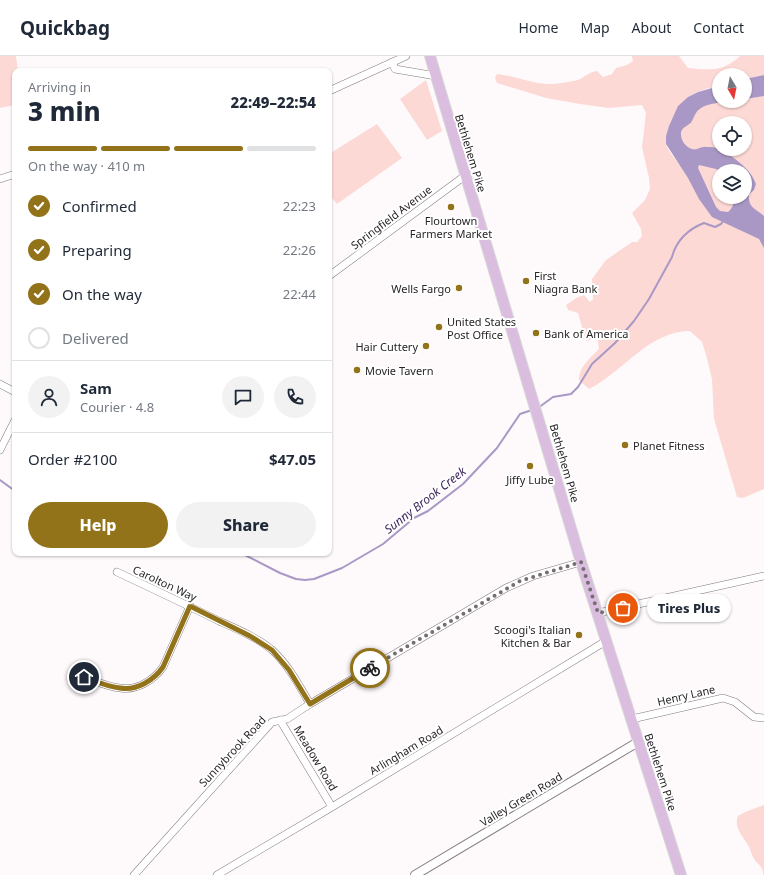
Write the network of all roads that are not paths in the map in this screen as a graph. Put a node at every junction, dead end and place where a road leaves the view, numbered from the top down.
1 (406, 56) edge
2 (430, 56) edge
3 (392, 62) junction
4 (436, 76) junction
5 (332, 90) edge
6 (12, 175) edge
7 (466, 175) junction
8 (0, 179) edge
9 (332, 274) edge
10 (0, 384) edge
11 (12, 390) edge
12 (12, 426) edge
13 (0, 450) edge
14 (581, 562) junction
15 (117, 572) dead end
16 (764, 576) edge
17 (190, 606) junction
18 (598, 613) junction
19 (606, 641) junction
20 (84, 677) dead end
21 (310, 704) junction
22 (632, 718) junction
23 (764, 718) edge
24 (280, 720) junction
25 (638, 742) junction
26 (332, 807) junction
27 (230, 872) edge
28 (134, 875) edge
29 (217, 875) edge
30 (415, 875) edge
31 (681, 875) edge

1 - 3 street
2 - 4 main road, Bethlehem Pike
3 - 4 street
3 - 5 street
4 - 7 main road, Bethlehem Pike
6 - 8 street
7 - 9 street, Springfield Avenue
7 - 14 main road, Bethlehem Pike
10 - 11 street
12 - 13 street
14 - 18 main road, Bethlehem Pike
14 - 21 street, Sunnybrook Road
15 - 17 street, Carolton Way
16 - 18 street
17 - 20 street
17 - 21 street, Carolton Way
18 - 19 main road, Bethlehem Pike
19 - 22 main road, Bethlehem Pike
19 - 26 street, Arlingham Road
21 - 24 street, Sunnybrook Road
22 - 23 street, Henry Lane
22 - 25 main road, Bethlehem Pike
24 - 26 street, Meadow Road
24 - 28 street, Sunnybrook Road
25 - 30 street, Valley Green Road
25 - 31 main road, Bethlehem Pike
26 - 27 street, Arlingham Road
27 - 29 street, Arlingham Road

